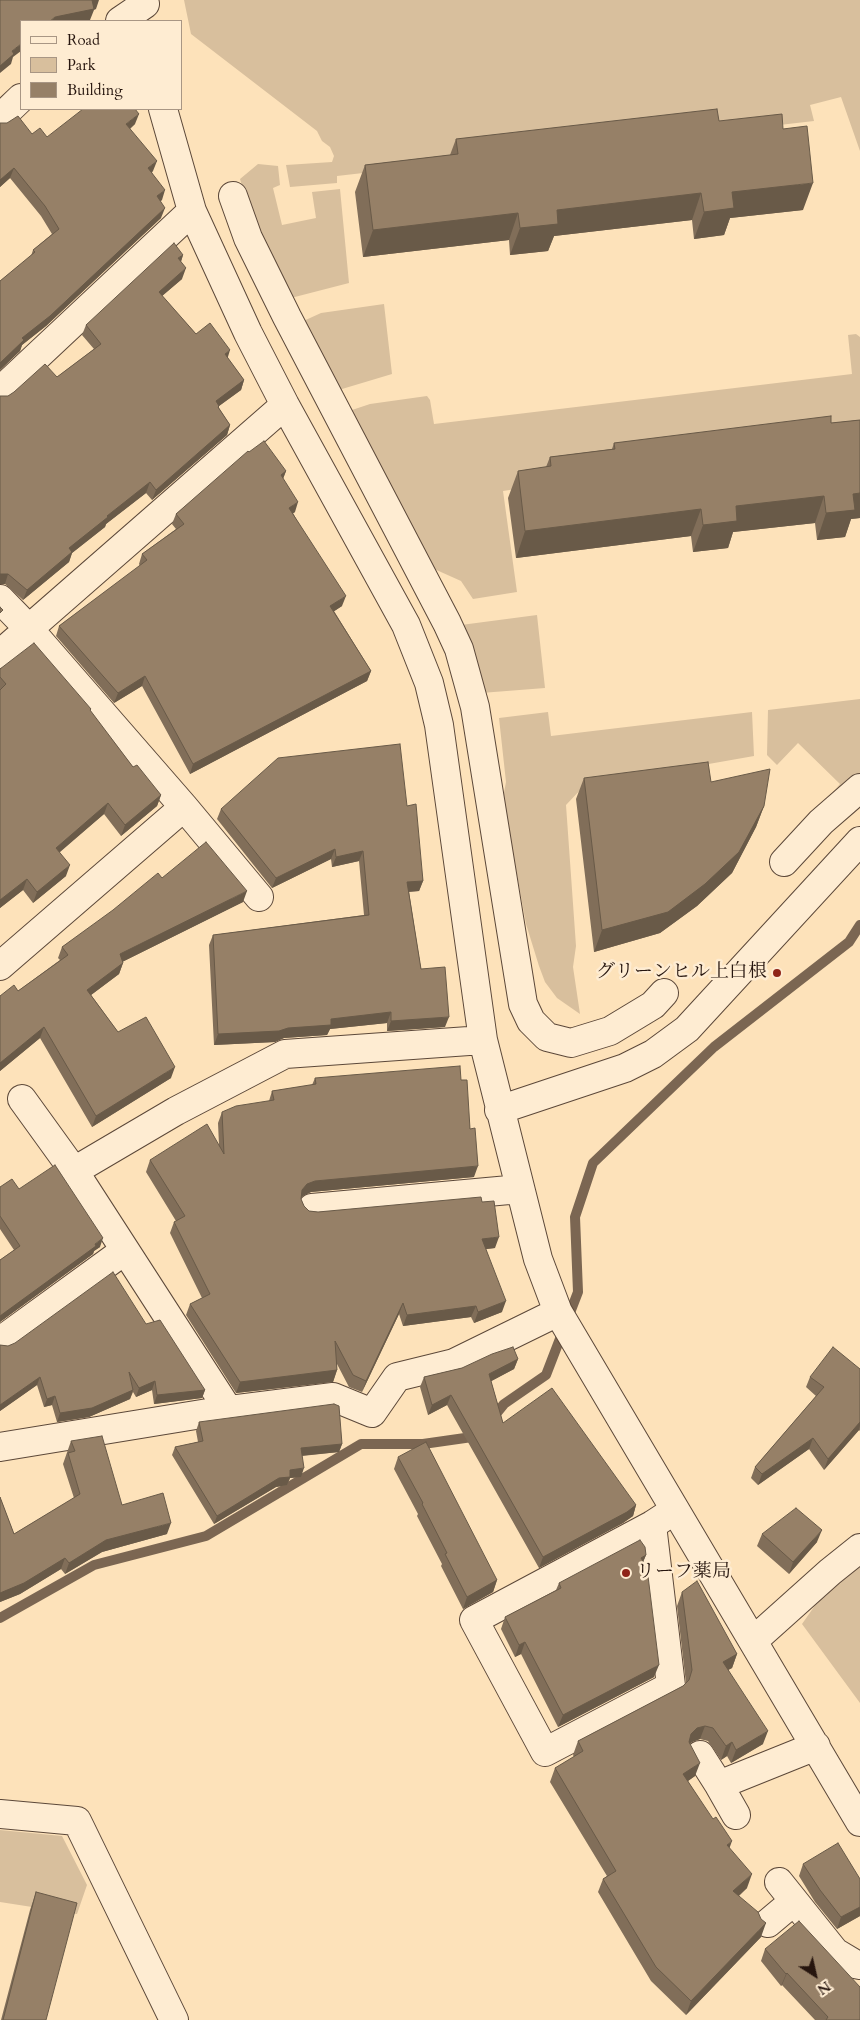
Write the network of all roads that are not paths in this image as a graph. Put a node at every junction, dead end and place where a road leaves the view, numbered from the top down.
1 (146, 9) edge
2 (122, 20) edge
3 (20, 99) edge
4 (163, 110) edge
5 (0, 118) edge
6 (232, 196) dead end
7 (192, 211) junction
8 (0, 391) edge
9 (285, 405) junction
10 (0, 599) edge
11 (29, 629) junction
12 (0, 654) edge
13 (860, 788) edge
14 (184, 807) junction
15 (860, 841) edge
16 (784, 862) dead end
17 (259, 897) dead end
18 (0, 966) edge
19 (664, 993) dead end
20 (483, 1040) junction
21 (22, 1100) dead end
22 (499, 1110) junction
23 (74, 1171) junction
24 (520, 1189) junction
25 (312, 1208) dead end
26 (124, 1251) junction
27 (558, 1312) junction
28 (3, 1340) dead end
29 (229, 1411) junction
30 (0, 1447) edge
31 (675, 1510) junction
32 (652, 1525) junction
33 (860, 1548) edge
34 (753, 1641) junction
35 (816, 1746) junction
36 (700, 1755) dead end
37 (719, 1785) junction
38 (0, 1814) edge
39 (736, 1815) dead end
40 (860, 1822) edge
41 (768, 1923) edge
42 (860, 1964) edge
43 (174, 2020) edge

1 - 2 street
3 - 5 street
4 - 7 street
6 - 19 street
7 - 8 street
7 - 9 street
9 - 11 street
9 - 20 street
10 - 11 street
11 - 12 street
11 - 14 street
13 - 16 street
14 - 17 street
14 - 18 street
15 - 22 street
20 - 22 street
20 - 23 street
21 - 23 street
22 - 24 street
23 - 26 street
24 - 25 street
24 - 27 street
26 - 28 street
26 - 29 street
27 - 29 street
27 - 31 street
29 - 30 street
31 - 32 street
31 - 34 street
32 - 32 street
33 - 34 street
34 - 35 street
35 - 37 street
35 - 40 street
36 - 37 street
37 - 39 street
38 - 43 street
41 - 42 street

